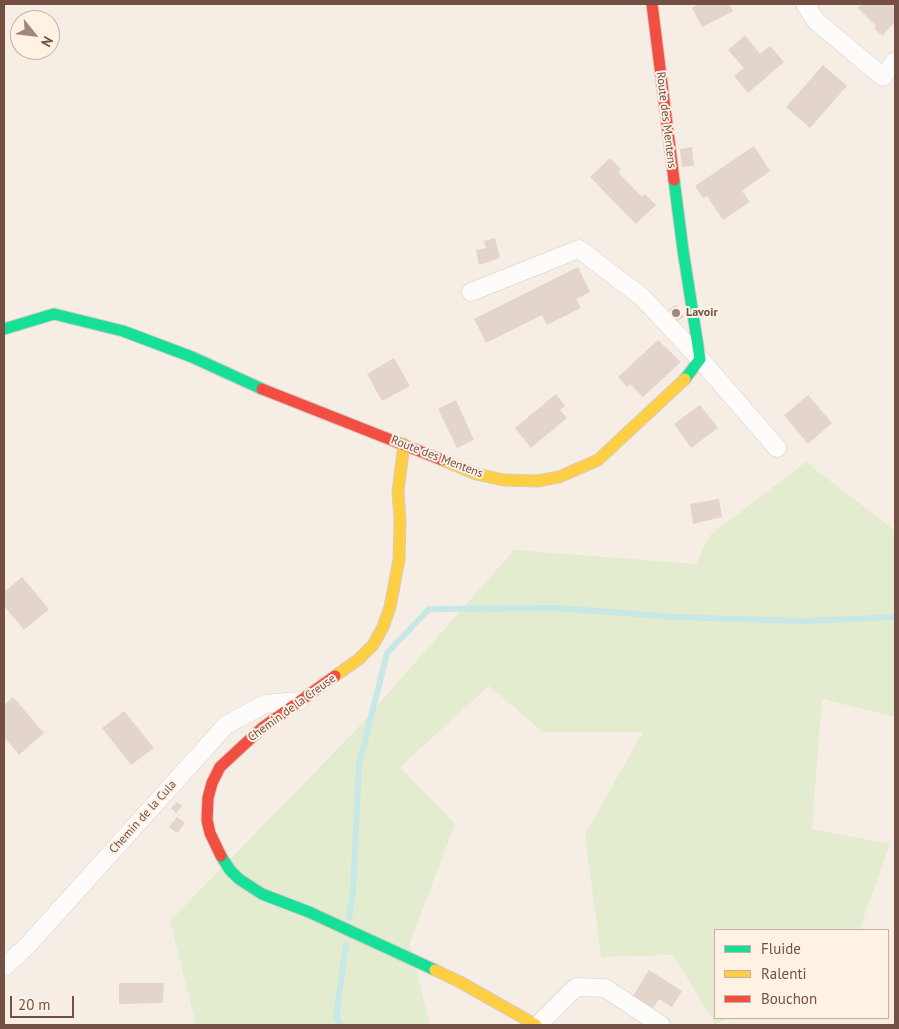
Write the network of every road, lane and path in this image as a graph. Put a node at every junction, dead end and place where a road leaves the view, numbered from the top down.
1 (652, 4) edge
2 (805, 4) edge
3 (895, 61) edge
4 (471, 292) dead end
5 (4, 329) edge
6 (700, 359) junction
7 (404, 444) junction
8 (777, 448) dead end
9 (302, 700) junction
10 (4, 967) edge
11 (537, 1025) edge
12 (661, 1025) edge

1 - 6 street, Route des Mentens
2 - 3 street
4 - 6 street
5 - 7 street, Route des Mentens
6 - 7 street, Route des Mentens
6 - 8 street
7 - 9 street, Chemin de la Creuse
9 - 10 street, Chemin de la Cula
9 - 11 street, Chemin de la Creuse
11 - 12 street

